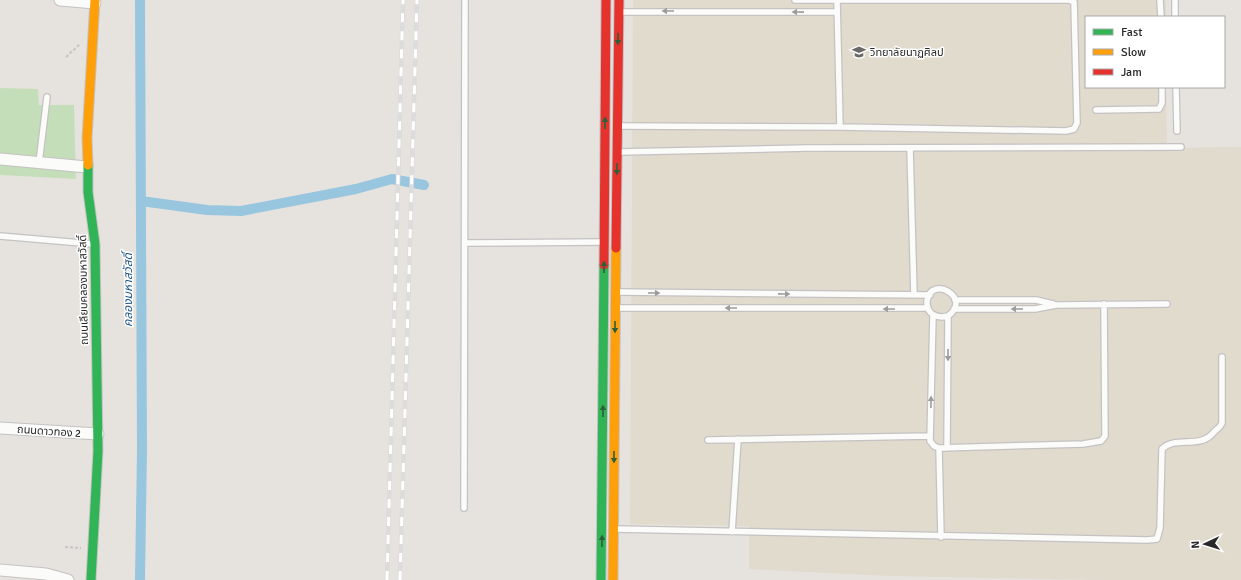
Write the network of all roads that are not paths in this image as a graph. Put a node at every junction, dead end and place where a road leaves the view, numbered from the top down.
1 (60, 0) edge
2 (465, 0) edge
3 (606, 0) edge
4 (618, 0) edge
5 (795, 0) edge
6 (837, 0) edge
7 (1050, 0) edge
8 (1160, 0) edge
9 (1175, 0) edge
10 (95, 2) edge
11 (618, 12) junction
12 (837, 12) junction
13 (1160, 16) edge
14 (1175, 16) edge
15 (1162, 88) edge
16 (1176, 88) edge
17 (47, 97) dead end
18 (1096, 110) dead end
19 (617, 126) junction
20 (840, 127) junction
21 (1177, 131) dead end
22 (1181, 147) dead end
23 (910, 148) junction
24 (617, 152) junction
25 (0, 159) edge
26 (39, 163) junction
27 (87, 167) junction
28 (0, 236) edge
29 (604, 242) junction
30 (464, 243) junction
31 (95, 244) junction
32 (604, 292) junction
33 (615, 292) junction
34 (914, 295) junction
35 (930, 295) junction
36 (955, 300) junction
37 (1104, 304) junction
38 (1167, 304) dead end
39 (1056, 305) junction
40 (603, 308) junction
41 (615, 308) junction
42 (928, 308) junction
43 (954, 309) junction
44 (933, 314) junction
45 (948, 316) junction
46 (1222, 356) dead end
47 (0, 428) edge
48 (98, 434) junction
49 (930, 438) junction
50 (738, 439) junction
51 (708, 440) dead end
52 (939, 448) junction
53 (947, 448) junction
54 (464, 508) dead end
55 (614, 529) junction
56 (732, 532) junction
57 (941, 537) junction
58 (0, 570) edge
59 (68, 580) edge
60 (91, 580) edge
61 (601, 580) edge
62 (613, 580) edge

1 - 10 street
2 - 30 lane
29 -> 3 main road
4 - 11 main road
5 - 6 lane
6 - 7 lane
6 - 12 lane
7 - 20 lane
8 - 13 lane
9 - 14 lane
10 - 27 main road, ถนนเลียบคลองมหาสวัสดิ์
12 -> 11 lane
11 -> 19 main road
12 - 20 lane
15 - 18 lane
16 - 21 lane
17 - 26 lane
19 - 20 lane
19 - 24 main road
22 - 23 lane
23 - 24 lane
23 - 34 lane
24 -> 33 main road
25 - 26 street
26 - 27 street
27 - 31 main road, ถนนเลียบคลองมหาสวัสดิ์
28 - 31 lane
29 - 30 lane
32 -> 29 main road
30 - 54 lane
31 - 48 main road, ถนนเลียบคลองมหาสวัสดิ์
32 - 33 main road
32 - 40 main road
33 -> 34 lane
33 - 41 main road
34 - 35 lane
35 - 36 lane
35 - 42 lane
36 - 39 lane
36 - 43 lane
37 - 38 lane
37 - 39 lane
37 - 53 lane
39 -> 43 lane
40 - 41 main road
61 -> 40 main road
42 -> 41 lane
41 -> 55 main road
42 - 44 lane
43 - 45 lane
44 - 45 lane
49 -> 44 lane
45 -> 53 lane
46 - 57 lane
47 - 48 street, ถนนดาวทอง 2
48 - 60 main road, ถนนเลียบคลองมหาสวัสดิ์
49 - 50 lane
49 - 52 lane
50 - 51 lane
50 - 56 lane
52 - 53 lane
52 - 57 lane
55 - 56 lane
55 - 62 main road
56 - 57 lane
58 - 59 street

